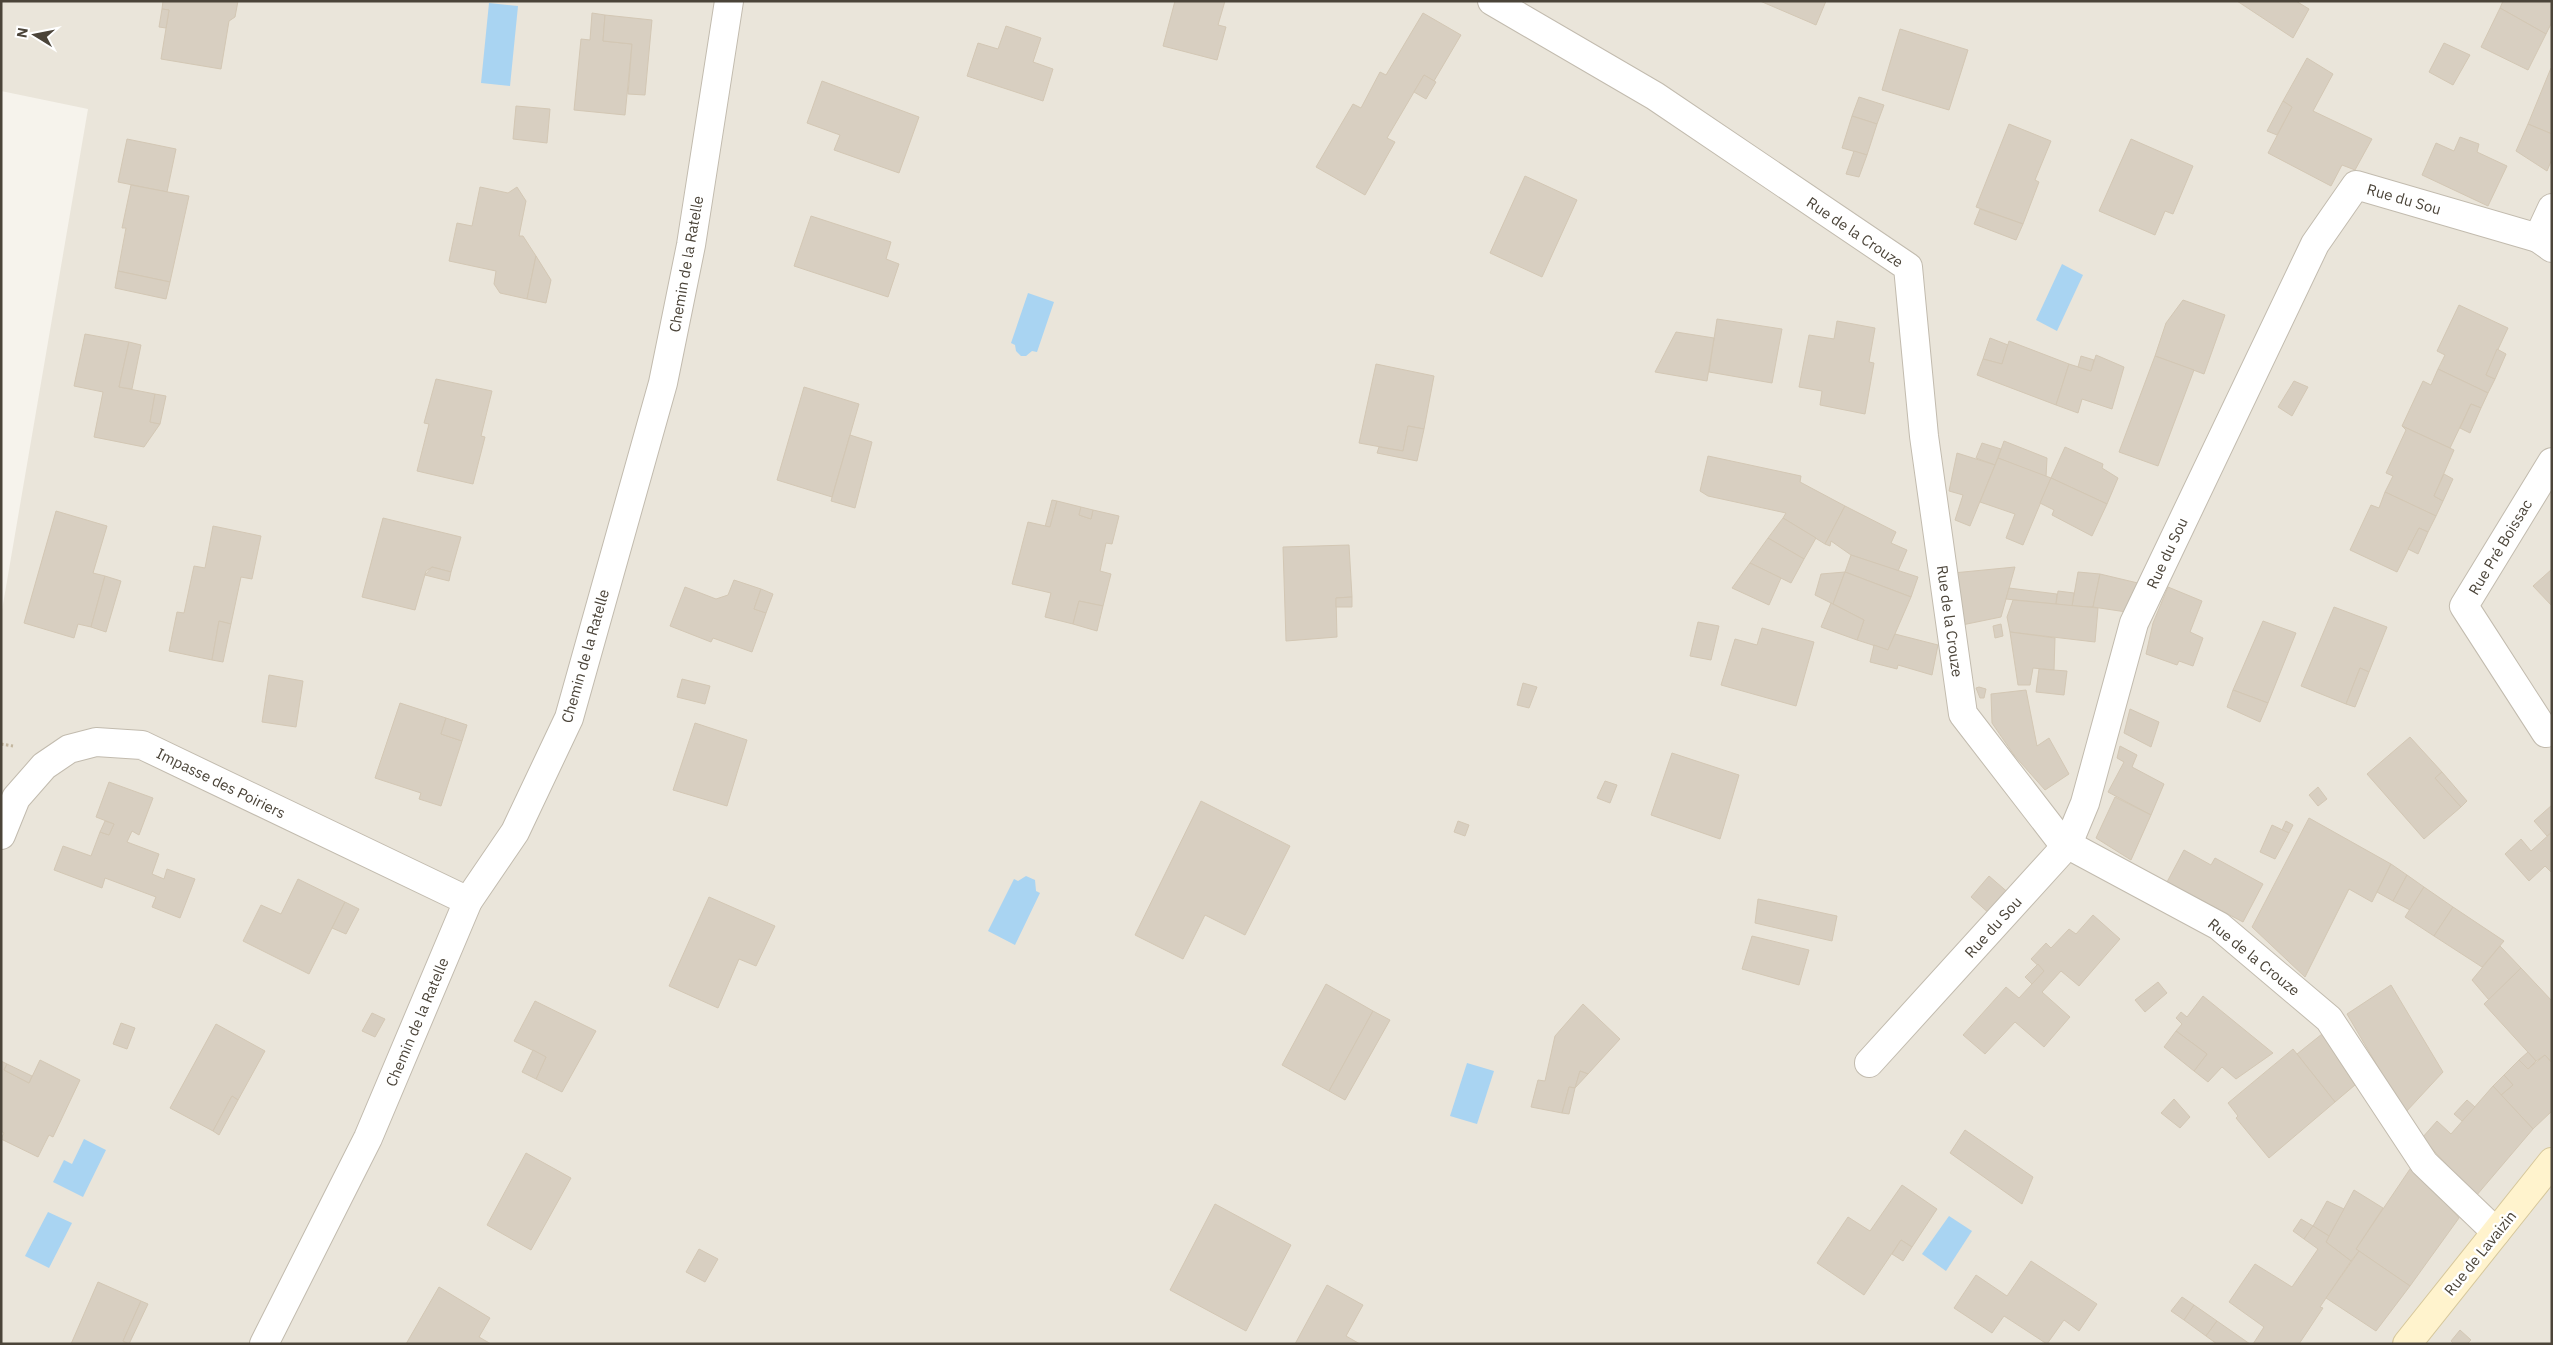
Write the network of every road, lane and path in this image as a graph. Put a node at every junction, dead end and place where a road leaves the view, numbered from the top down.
1 (729, 1) edge
2 (1492, 1) edge
3 (2552, 208) edge
4 (2545, 243) edge
5 (2552, 462) edge
6 (2546, 732) dead end
7 (1, 744) edge
8 (13, 746) dead end
9 (1, 835) edge
10 (2068, 844) junction
11 (468, 901) junction
12 (1869, 1064) dead end
13 (2552, 1162) edge
14 (2496, 1232) junction
15 (264, 1344) edge
16 (2407, 1344) edge

1 - 11 street, Chemin de la Ratelle
2 - 10 street, Rue de la Crouze
3 - 4 street, Rue du Sou
4 - 10 street, Rue du Sou
5 - 6 street, Rue Pré Boissac
7 - 8 path
9 - 11 street, Impasse des Poiriers
10 - 12 street, Rue du Sou
10 - 14 street, Rue de la Crouze
11 - 15 street, Chemin de la Ratelle
13 - 14 main road, Rue de Lavaizin
14 - 16 main road, Rue de Lavaizin

